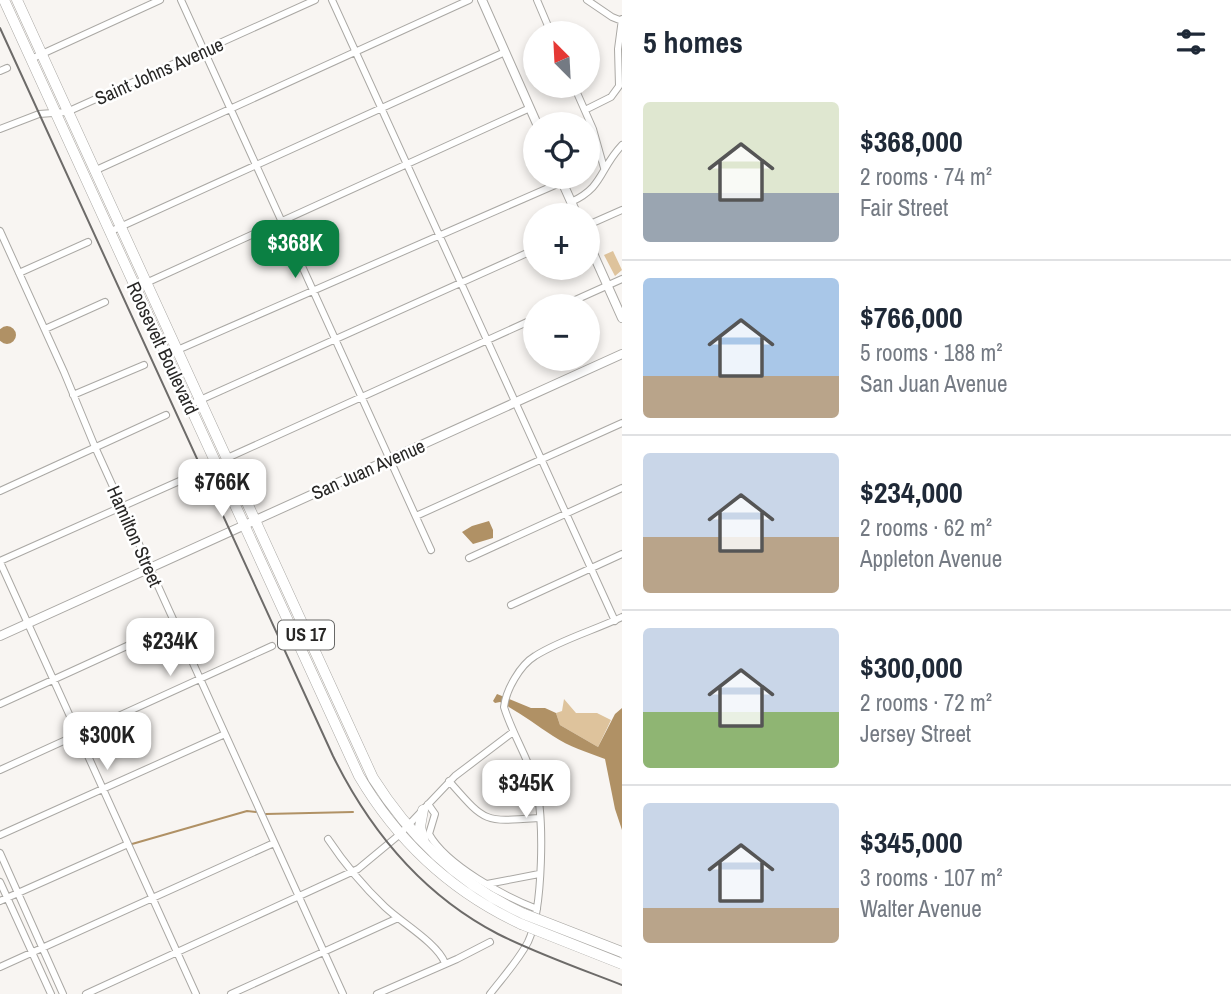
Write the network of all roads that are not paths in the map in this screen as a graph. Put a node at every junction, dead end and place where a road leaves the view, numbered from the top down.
1 (16, 0) edge
2 (160, 0) edge
3 (181, 0) edge
4 (315, 0) edge
5 (332, 0) edge
6 (469, 0) edge
7 (482, 0) edge
8 (537, 0) edge
9 (587, 0) edge
10 (6, 1) edge
11 (622, 20) edge
12 (546, 21) edge
13 (204, 50) junction
14 (355, 52) junction
15 (505, 52) junction
16 (41, 55) junction
17 (31, 59) junction
18 (46, 93) junction
19 (580, 98) edge
20 (231, 108) junction
21 (382, 108) junction
22 (530, 108) junction
23 (585, 110) junction
24 (67, 112) junction
25 (532, 112) edge
26 (55, 113) junction
27 (39, 114) junction
28 (0, 129) edge
29 (622, 145) edge
30 (408, 164) junction
31 (257, 165) junction
32 (604, 168) junction
33 (94, 171) junction
34 (541, 189) edge
35 (565, 189) edge
36 (571, 202) joint
37 (622, 210) edge
38 (600, 220) edge
39 (282, 221) junction
40 (114, 230) junction
41 (0, 231) edge
42 (441, 235) junction
43 (88, 242) dead end
44 (523, 255) edge
45 (600, 270) edge
46 (19, 273) junction
47 (622, 279) edge
48 (462, 282) junction
49 (140, 286) junction
50 (607, 286) junction
51 (314, 291) junction
52 (589, 294) edge
53 (105, 302) dead end
54 (622, 318) edge
55 (523, 324) edge
56 (45, 329) junction
57 (336, 338) junction
58 (488, 340) junction
59 (171, 352) junction
60 (622, 354) edge
61 (144, 365) dead end
62 (73, 395) junction
63 (362, 397) junction
64 (199, 401) junction
65 (516, 402) junction
66 (189, 405) junction
67 (166, 415) dead end
68 (622, 423) edge
69 (95, 447) junction
70 (391, 459) junction
71 (542, 459) junction
72 (220, 461) junction
73 (193, 475) dead end
74 (622, 488) edge
75 (0, 491) edge
76 (122, 506) junction
77 (566, 513) junction
78 (416, 516) junction
79 (249, 523) junction
80 (431, 550) dead end
81 (622, 554) edge
82 (469, 558) dead end
83 (0, 561) edge
84 (149, 568) junction
85 (591, 568) junction
86 (271, 585) junction
87 (511, 605) dead end
88 (618, 619) edge
89 (28, 623) junction
90 (301, 623) junction
91 (175, 624) junction
92 (0, 636) edge
93 (272, 646) dead end
94 (200, 679) junction
95 (54, 680) junction
96 (0, 704) edge
97 (338, 731) junction
98 (513, 732) junction
99 (78, 734) junction
100 (225, 734) junction
101 (358, 750) junction
102 (354, 767) junction
103 (0, 770) edge
104 (449, 781) junction
105 (103, 789) junction
106 (425, 807) junction
107 (540, 818) junction
108 (408, 826) junction
109 (0, 835) edge
110 (399, 835) junction
111 (328, 839) dead end
112 (274, 843) junction
113 (128, 844) junction
114 (429, 848) junction
115 (0, 853) edge
116 (354, 872) junction
117 (539, 874) junction
118 (0, 882) edge
119 (487, 884) junction
120 (18, 893) junction
121 (299, 897) junction
122 (8, 898) junction
123 (153, 898) junction
124 (0, 901) edge
125 (537, 909) junction
126 (398, 918) junction
127 (523, 919) junction
128 (490, 942) dead end
129 (42, 948) junction
130 (32, 952) junction
131 (324, 952) junction
132 (622, 952) edge
133 (177, 953) junction
134 (445, 963) junction
135 (622, 964) edge
136 (0, 967) edge
137 (51, 994) edge
138 (63, 994) edge
139 (86, 994) edge
140 (196, 994) edge
141 (231, 994) edge
142 (343, 994) edge
143 (377, 994) edge
144 (490, 994) edge

1 - 16 highway, Roosevelt Boulevard / US 17
2 - 16 street
3 - 13 street
4 - 13 street, Saint Johns Avenue
5 - 14 street
6 - 14 street
7 - 15 main road
8 - 12 street
9 - 11 street
10 - 17 highway, Roosevelt Boulevard / US 17
11 - 23 street
13 - 20 street
13 - 24 street, Saint Johns Avenue
14 - 20 street
14 - 21 street
15 - 21 street
15 - 22 main road
16 - 17 street
16 - 24 highway, Roosevelt Boulevard / US 17
17 - 18 highway, Roosevelt Boulevard / US 17
18 - 26 highway, Roosevelt Boulevard / US 17
18 - 27 street
19 - 23 street
20 - 31 street
20 - 33 street
21 - 30 street
21 - 31 street
22 - 25 main road
22 - 30 street
23 - 32 street
24 - 26 street, Saint Johns Avenue
24 - 33 highway, Roosevelt Boulevard / US 17
26 - 27 street, Saint Johns Avenue
26 - 40 highway, Roosevelt Boulevard / US 17
27 - 28 street, Saint Johns Avenue
29 - 32 street
30 - 39 street
30 - 42 street
31 - 39 street
31 - 40 street
32 - 36 street
33 - 40 highway, Roosevelt Boulevard / US 17
34 - 42 street
35 - 36 main road
37 - 38 street
39 - 49 street
39 - 51 street
40 - 49 highway, Roosevelt Boulevard / US 17
41 - 46 street, Hamilton Street
42 - 48 street
42 - 51 street
43 - 46 street
44 - 48 street
45 - 50 main road
46 - 56 street, Hamilton Street
47 - 50 street
48 - 57 street
48 - 58 street
49 - 59 highway, Roosevelt Boulevard / US 17
50 - 52 street
50 - 54 main road
51 - 57 street
51 - 59 street
53 - 56 street
55 - 58 street
56 - 62 street, Hamilton Street
57 - 63 street
57 - 64 street
58 - 63 street
58 - 65 street
59 - 64 highway, Roosevelt Boulevard / US 17
59 - 66 highway, Roosevelt Boulevard / US 17
60 - 65 main road, San Juan Avenue
61 - 62 street
62 - 69 street, Hamilton Street
63 - 70 street
63 - 72 street
64 - 66 street
64 - 72 highway, Roosevelt Boulevard / US 17
65 - 70 main road, San Juan Avenue
65 - 71 street
66 - 72 highway, Roosevelt Boulevard / US 17
67 - 69 street
68 - 71 street
69 - 75 street
69 - 76 street, Hamilton Street
70 - 78 street
70 - 79 main road, San Juan Avenue
71 - 77 street
71 - 78 street
72 - 79 highway, Roosevelt Boulevard / US 17
73 - 76 street
74 - 77 street
76 - 83 street
76 - 84 street, Hamilton Street
77 - 82 street
77 - 85 street
78 - 80 street
79 - 84 main road, San Juan Avenue
79 - 86 highway, Roosevelt Boulevard / US 17
79 - 90 highway, Roosevelt Boulevard / US 17
81 - 85 street
83 - 89 street
84 - 89 main road, San Juan Avenue
84 - 91 street, Hamilton Street
85 - 87 street
85 - 88 street
86 - 90 highway
86 - 97 highway, Roosevelt Boulevard / US 17
88 - 98 street
89 - 92 main road, San Juan Avenue
89 - 95 street
90 - 101 highway, Roosevelt Boulevard / US 17
91 - 94 street, Hamilton Street
91 - 95 street
93 - 94 street
94 - 99 street
94 - 100 street, Hamilton Street
95 - 96 street
95 - 99 street
97 - 101 highway
97 - 102 highway, Roosevelt Boulevard / US 17
98 - 104 street
98 - 107 street
99 - 103 street
99 - 105 street
100 - 105 street
100 - 112 street, Hamilton Street
101 - 102 highway
101 - 108 highway, Roosevelt Boulevard / US 17
102 - 110 highway, Roosevelt Boulevard / US 17
104 - 106 street
104 - 107 street
105 - 109 street
105 - 113 street
106 - 108 street
106 - 114 highway
106 - 119 street
107 - 117 street
108 - 110 street
108 - 114 highway, Roosevelt Boulevard / US 17
110 - 116 street
110 - 127 highway, Roosevelt Boulevard / US 17
111 - 116 street
112 - 121 street, Hamilton Street
112 - 123 street
113 - 120 street
113 - 123 street
114 - 127 highway, Roosevelt Boulevard / US 17
115 - 120 street
116 - 121 street
116 - 126 street
117 - 119 street
117 - 125 street
118 - 122 street
119 - 125 street
120 - 122 street
120 - 129 street
121 - 131 street, Hamilton Street
121 - 133 street
122 - 124 street
122 - 130 street
123 - 129 street
123 - 133 street
125 - 144 street
126 - 131 street
126 - 134 street
127 - 132 highway, Roosevelt Boulevard / US 17, bridge
127 - 135 highway, Roosevelt Boulevard / US 17, bridge
128 - 134 street
129 - 130 street
129 - 138 street
130 - 136 street
130 - 137 street
131 - 141 street
131 - 142 street, Hamilton Street
133 - 139 street
133 - 140 street
134 - 143 street

